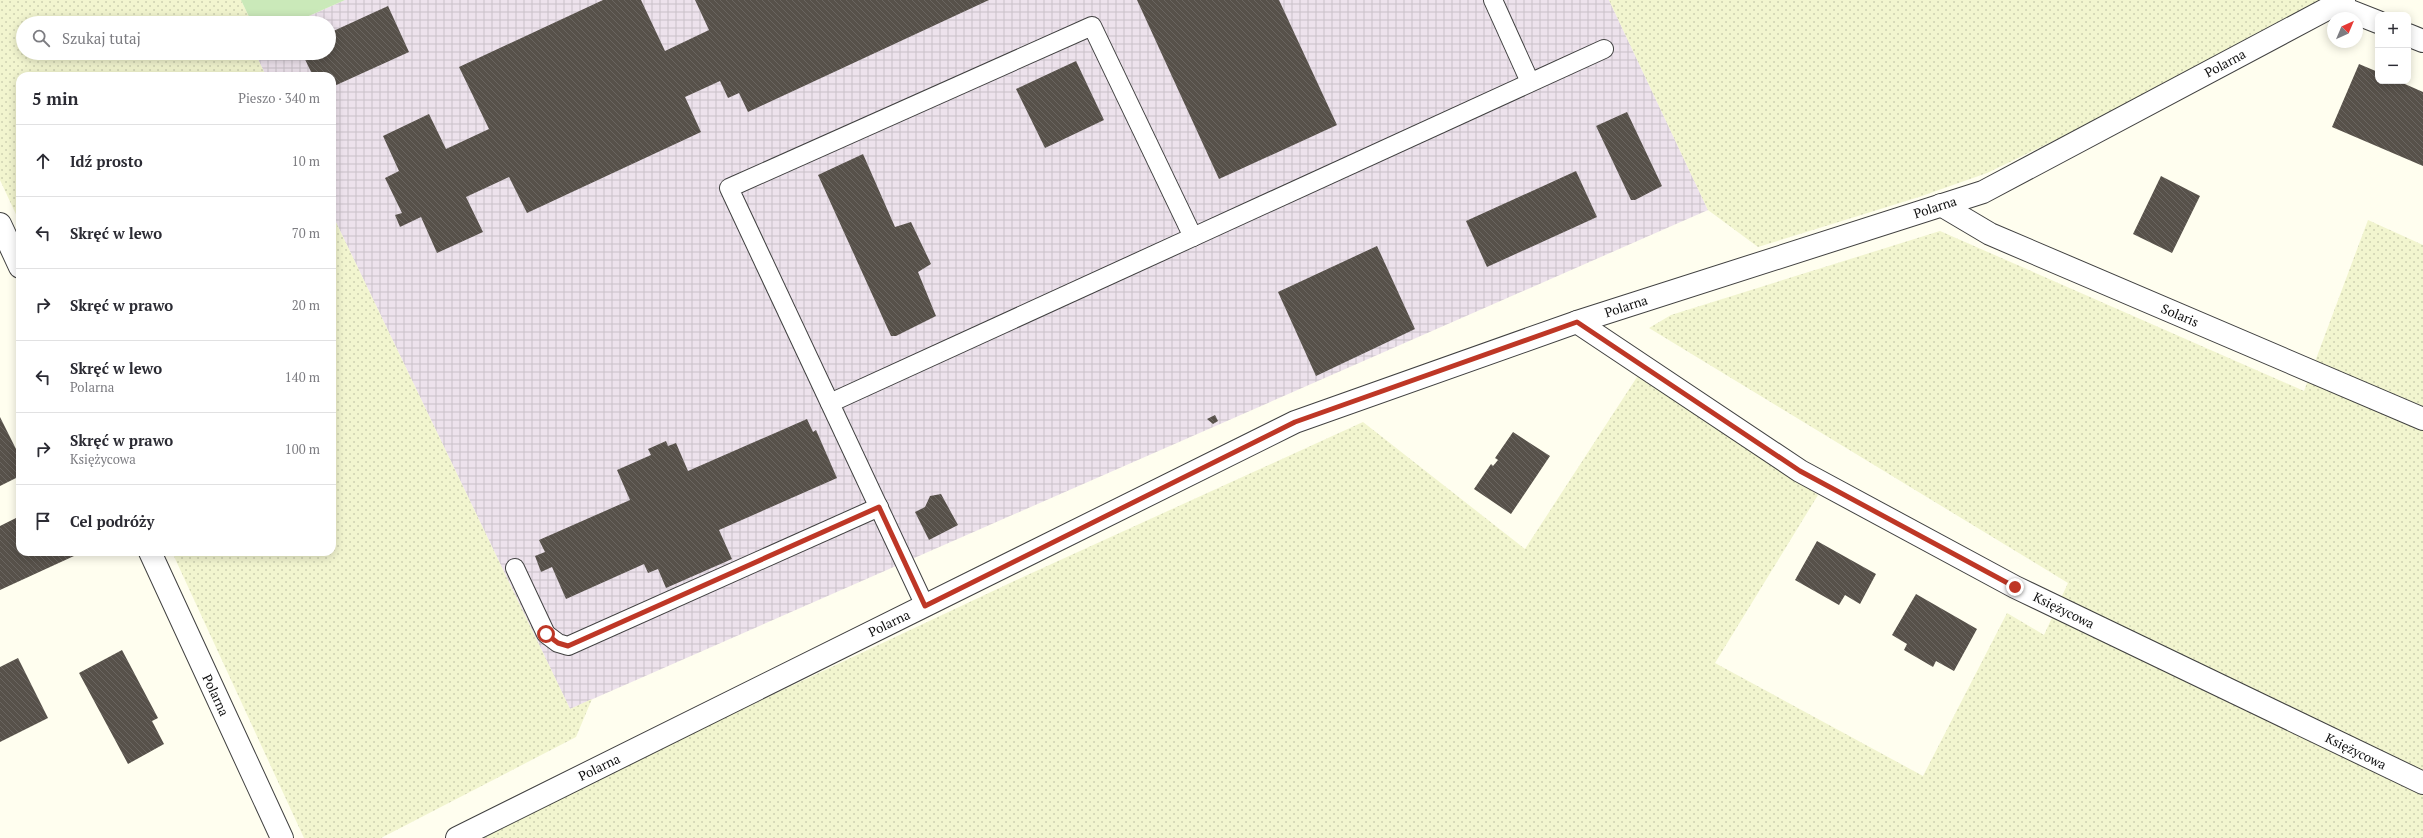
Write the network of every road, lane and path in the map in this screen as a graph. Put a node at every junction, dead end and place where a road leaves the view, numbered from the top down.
1 (1493, 0) edge
2 (2340, 2) edge
3 (2375, 20) edge
4 (2411, 36) edge
5 (2423, 41) edge
6 (1604, 49) dead end
7 (1530, 82) junction
8 (1941, 205) junction
9 (0, 224) edge
10 (1193, 237) junction
11 (5, 248) edge
12 (16, 262) edge
13 (1577, 322) junction
14 (830, 403) junction
15 (2423, 419) edge
16 (879, 507) junction
17 (152, 556) edge
18 (515, 568) dead end
19 (925, 606) junction
20 (2423, 783) edge
21 (282, 838) edge
22 (457, 838) edge

1 - 7 lane
2 - 3 street
2 - 8 street, Polarna
4 - 5 street
6 - 7 lane
7 - 10 lane
8 - 13 street, Polarna
8 - 15 street, Solaris
9 - 11 street
10 - 14 lane
10 - 14 lane
11 - 12 street
13 - 19 street, Polarna
13 - 20 street, Księżycowa
14 - 16 lane
16 - 18 lane
16 - 19 lane
17 - 21 street, Polarna
19 - 22 street, Polarna

